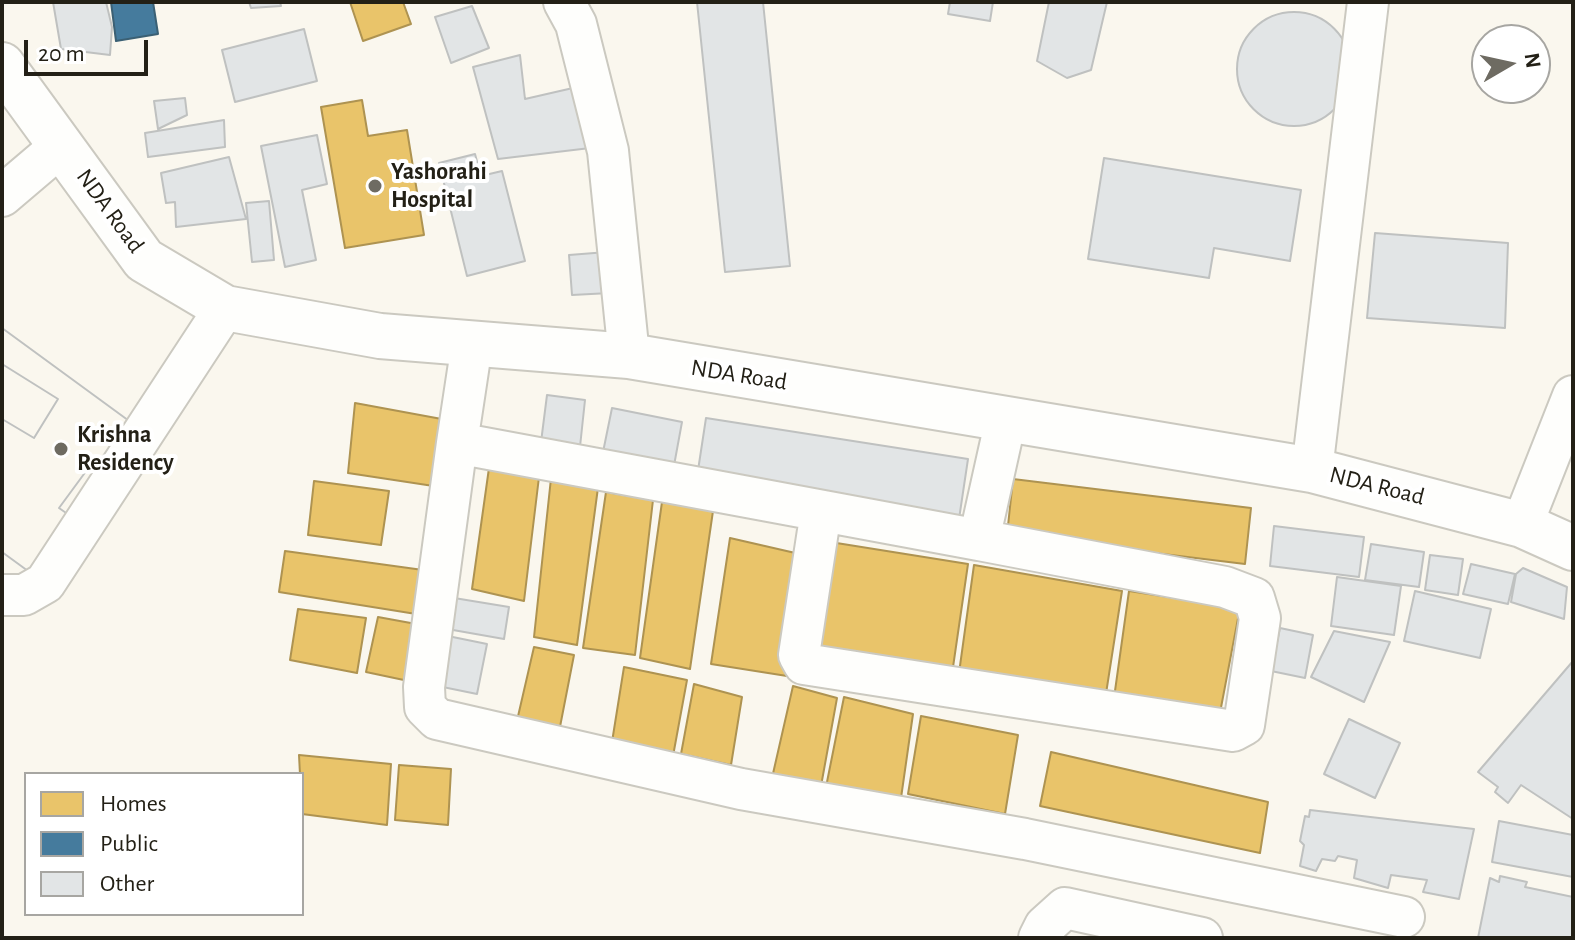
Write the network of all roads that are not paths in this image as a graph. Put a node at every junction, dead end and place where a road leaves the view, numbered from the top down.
1 (564, 2) edge
2 (1368, 2) edge
3 (13, 81) edge
4 (62, 145) junction
5 (2, 196) edge
6 (225, 308) junction
7 (472, 344) junction
8 (629, 356) junction
9 (1573, 396) edge
10 (1006, 419) junction
11 (457, 443) junction
12 (1312, 470) junction
13 (821, 511) junction
14 (1522, 525) junction
15 (979, 540) junction
16 (1573, 548) edge
17 (2, 595) edge
18 (1404, 917) dead end
19 (1039, 938) edge
20 (1202, 938) edge

1 - 8 street
2 - 12 street
3 - 4 main road, NDA Road
4 - 5 street
4 - 6 main road, NDA Road
6 - 7 main road, NDA Road
6 - 17 street
7 - 8 main road, NDA Road
7 - 11 street
8 - 10 main road, NDA Road
9 - 14 street
10 - 12 main road, NDA Road
10 - 15 street
11 - 13 street
11 - 18 street
12 - 14 main road, NDA Road
13 - 15 street
13 - 15 street
14 - 16 main road, NDA Road
19 - 20 street

